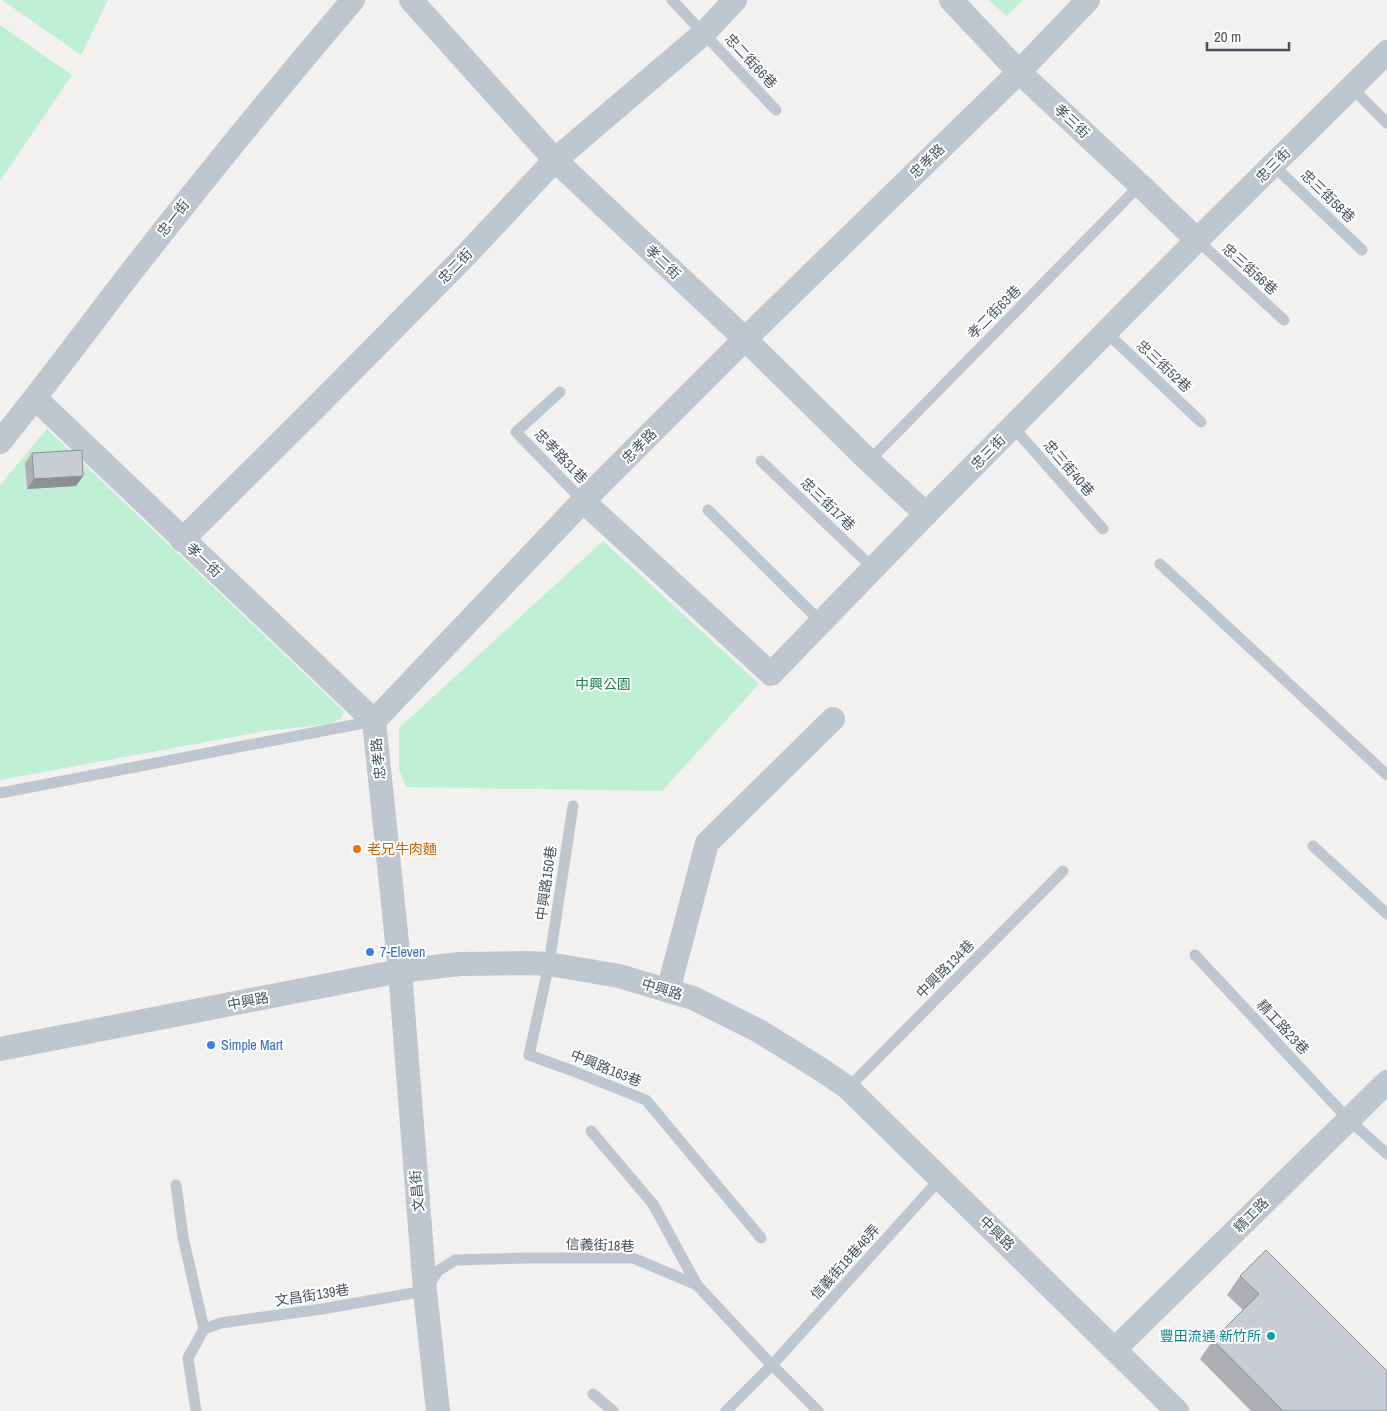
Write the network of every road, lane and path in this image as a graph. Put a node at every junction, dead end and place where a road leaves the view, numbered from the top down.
1 (353, 0) edge
2 (411, 0) edge
3 (672, 0) edge
4 (734, 0) edge
5 (950, 0) edge
6 (1088, 0) edge
7 (704, 32) junction
8 (1387, 52) edge
9 (1019, 72) junction
10 (1351, 87) junction
11 (776, 110) dead end
12 (1387, 123) edge
13 (556, 160) junction
14 (1273, 164) junction
15 (1140, 185) junction
16 (1197, 240) junction
17 (1362, 250) dead end
18 (1284, 320) dead end
19 (1106, 332) junction
20 (745, 340) junction
21 (560, 392) dead end
22 (35, 398) junction
23 (1201, 422) dead end
24 (1012, 427) junction
25 (0, 442) edge
26 (761, 461) dead end
27 (869, 461) junction
28 (583, 501) junction
29 (708, 510) dead end
30 (926, 514) junction
31 (1103, 529) dead end
32 (182, 540) junction
33 (1160, 564) dead end
34 (874, 569) junction
35 (821, 622) junction
36 (832, 720) dead end
37 (374, 721) junction
38 (1387, 775) edge
39 (0, 793) edge
40 (573, 806) dead end
41 (1313, 846) dead end
42 (1063, 871) dead end
43 (1387, 914) edge
44 (1195, 955) dead end
45 (549, 964) junction
46 (400, 971) junction
47 (668, 991) junction
48 (0, 1050) edge
49 (1387, 1082) edge
50 (848, 1088) junction
51 (1348, 1119) junction
52 (591, 1131) dead end
53 (1387, 1154) edge
54 (941, 1178) junction
55 (176, 1185) dead end
56 (761, 1238) dead end
57 (697, 1285) junction
58 (425, 1291) junction
59 (204, 1329) junction
60 (1115, 1349) junction
61 (772, 1365) junction
62 (593, 1394) dead end
63 (196, 1411) edge
64 (438, 1411) edge
65 (613, 1411) edge
66 (726, 1411) edge
67 (818, 1411) edge
68 (1177, 1411) edge

1 - 22 street, 忠一街
2 - 13 street, 孝二街
3 - 7 lane, 忠二街66巷
4 - 7 street, 忠二街
5 - 9 street, 孝三街
6 - 9 street, 忠孝路
7 - 11 lane, 忠二街66巷
7 - 13 street, 忠二街
8 - 10 street, 忠三街
9 - 15 street, 孝三街
9 - 20 street, 忠孝路
10 - 12 lane
10 - 14 street, 忠三街
13 - 20 street, 孝二街
13 - 32 street, 忠二街
14 - 16 street, 忠三街
14 - 17 lane, 忠三街58巷
15 - 16 street, 孝三街
15 - 27 lane, 孝二街63巷
16 - 18 lane, 忠三街56巷
16 - 19 street, 忠三街
19 - 23 lane, 忠三街52巷
19 - 24 street, 忠三街
20 - 27 street, 孝二街
20 - 28 street, 忠孝路
21 - 28 lane, 忠孝路31巷
22 - 25 street, 忠一街
22 - 32 street, 孝一街
24 - 30 street, 忠三街
24 - 31 lane, 忠三街40巷
26 - 34 lane, 忠三街17巷
27 - 30 street, 孝二街
28 - 35 street, 忠三街
28 - 37 street, 忠孝路
29 - 35 lane
30 - 34 street, 忠三街
32 - 37 street, 孝一街
33 - 38 lane
34 - 35 street, 忠三街
36 - 47 street
37 - 39 lane
37 - 46 street, 忠孝路
40 - 45 lane, 中興路150巷
41 - 43 lane
42 - 50 lane, 中興路134巷
44 - 51 lane, 精工路23巷
45 - 46 street, 中興路
45 - 47 street, 中興路
45 - 56 lane, 中興路163巷
46 - 48 street, 中興路
46 - 58 street, 文昌街
47 - 50 street, 中興路
49 - 51 street, 精工路
50 - 54 street, 中興路
51 - 53 lane, 精工路23巷
51 - 60 street, 精工路
52 - 57 lane
54 - 60 street, 中興路
54 - 61 lane, 信義街18巷46弄
55 - 59 lane
57 - 58 lane, 信義街18巷
57 - 61 lane, 信義街18巷
58 - 59 lane, 文昌街139巷
58 - 64 street, 文昌街
59 - 63 lane
60 - 68 street, 中興路
61 - 66 lane, 信義街18巷46弄
61 - 67 lane, 信義街18巷
62 - 65 lane

